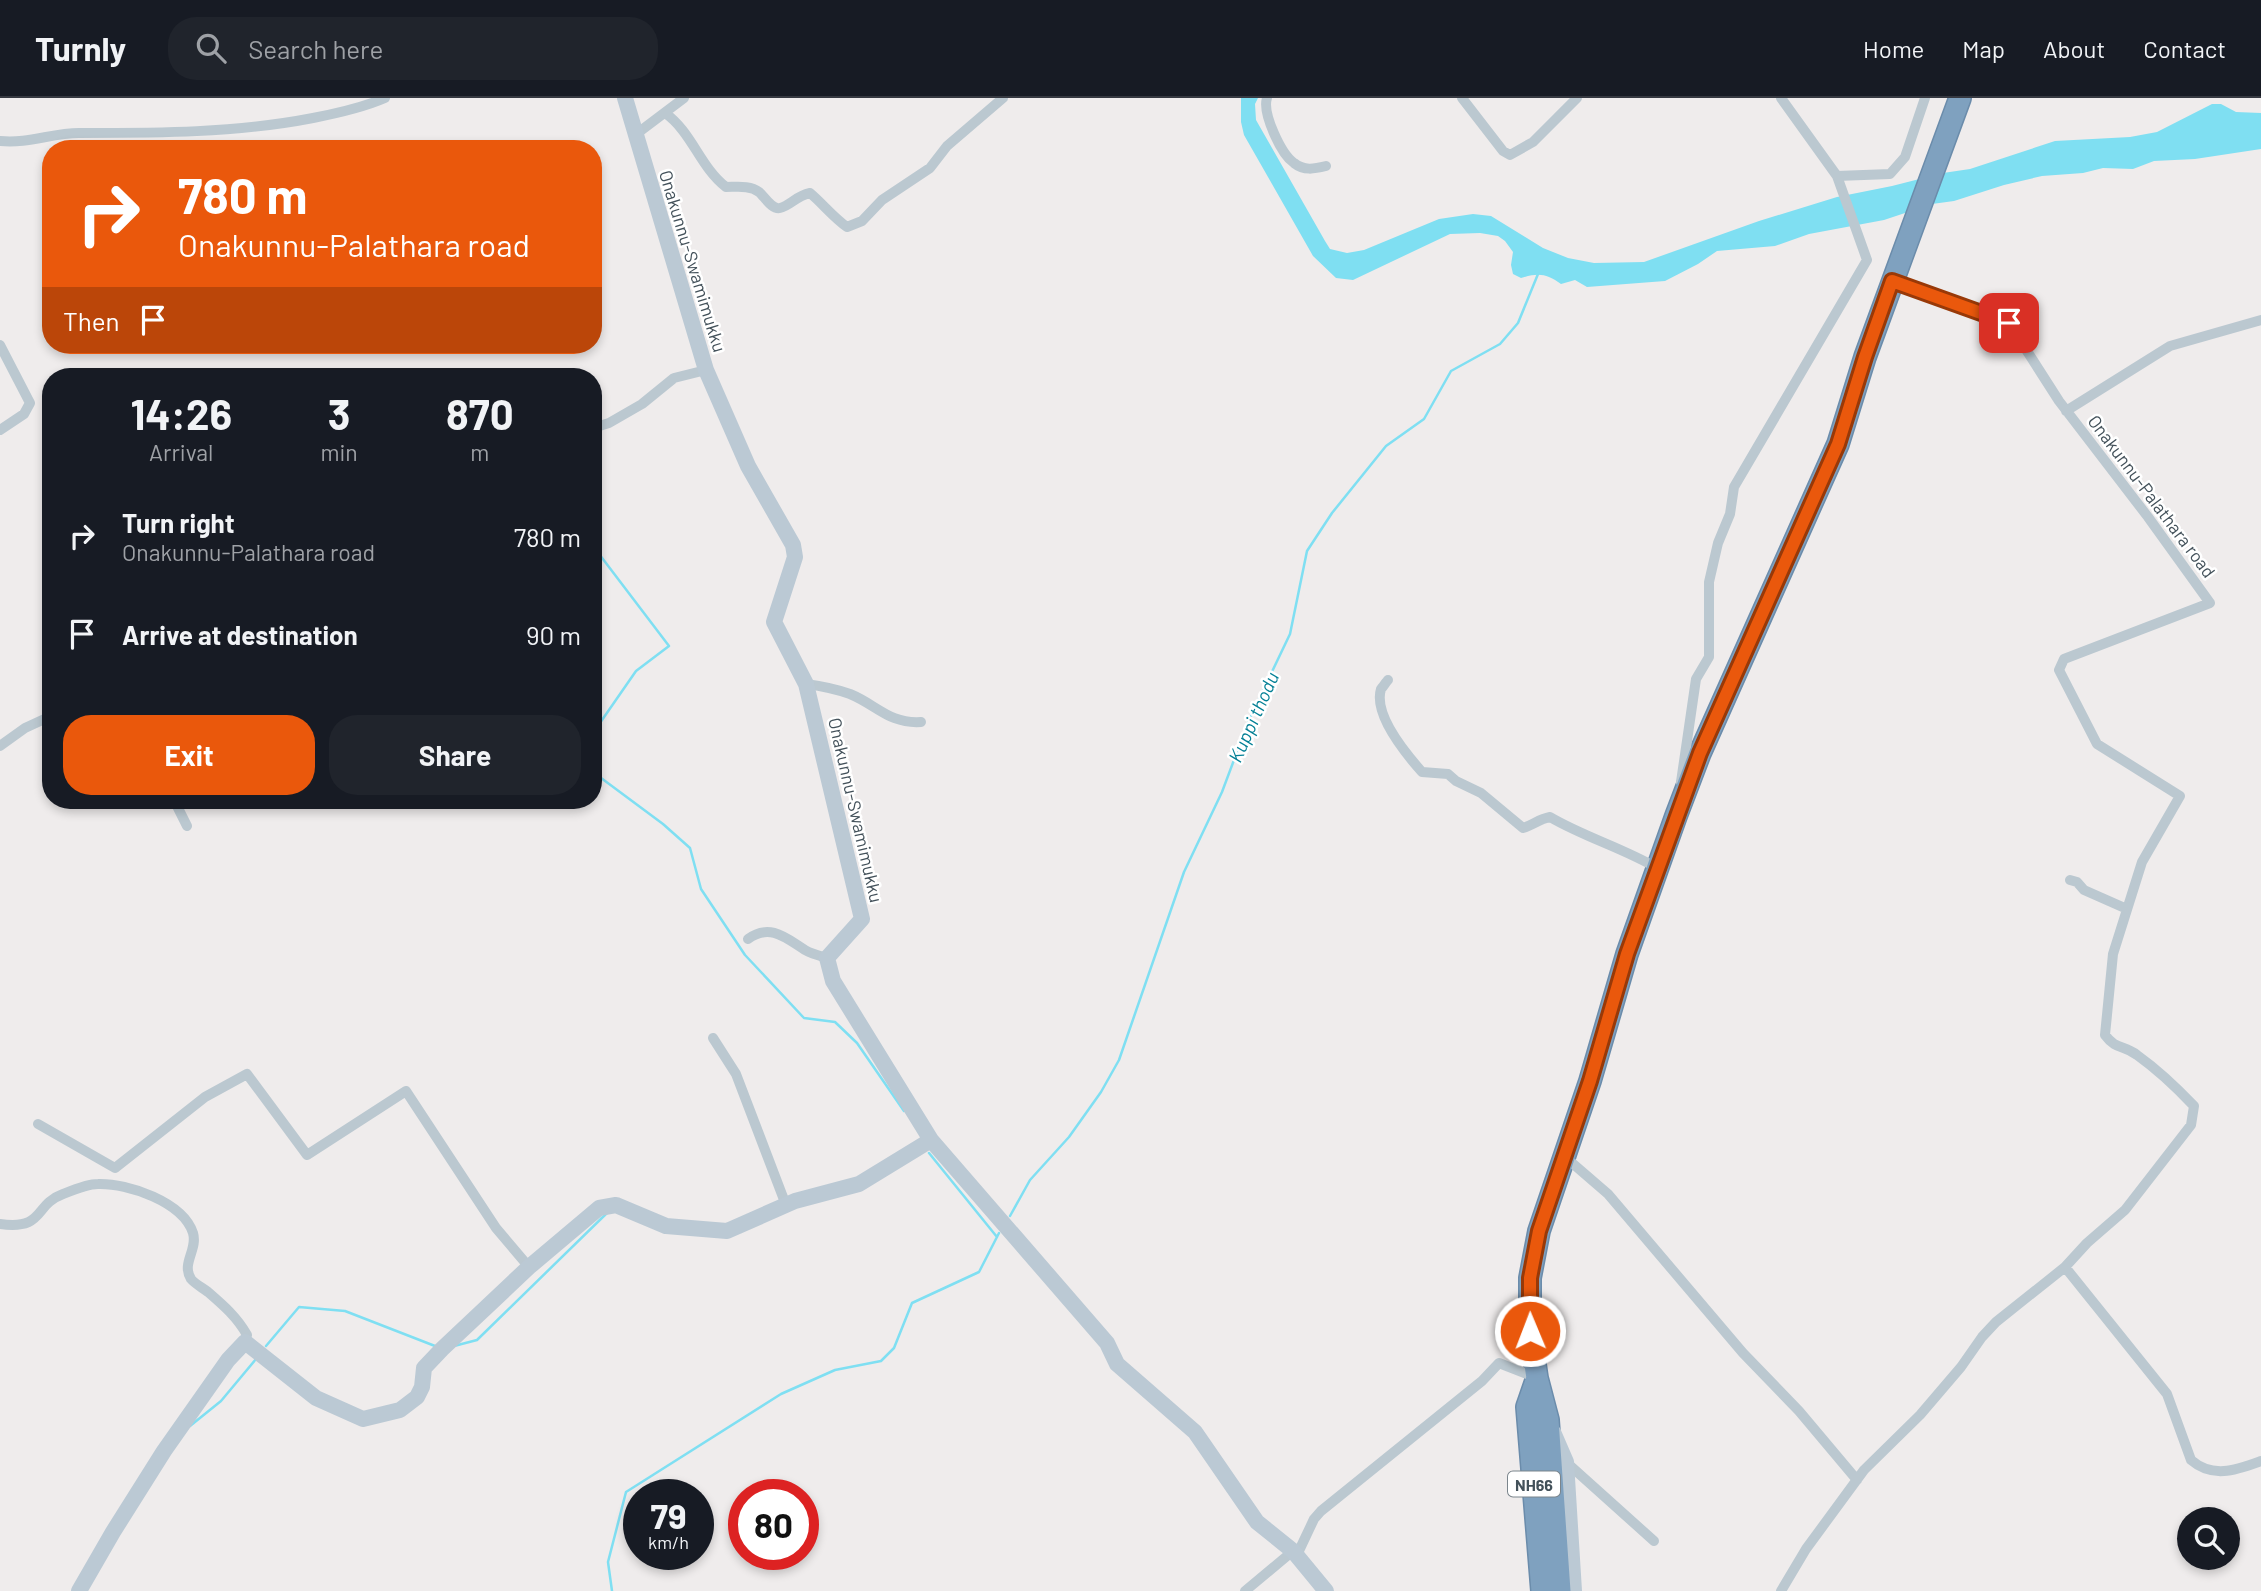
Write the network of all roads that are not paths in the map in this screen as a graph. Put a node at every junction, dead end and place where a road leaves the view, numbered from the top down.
1 (385, 98) edge
2 (625, 98) edge
3 (684, 98) edge
4 (1003, 98) edge
5 (1267, 98) edge
6 (1462, 98) edge
7 (1577, 98) edge
8 (1781, 98) edge
9 (1925, 98) edge
10 (1960, 98) edge
11 (665, 113) junction
12 (635, 135) junction
13 (0, 141) edge
14 (1326, 166) dead end
15 (1838, 176) junction
16 (1892, 281) junction
17 (2261, 320) edge
18 (0, 345) edge
19 (706, 370) junction
20 (2066, 411) junction
21 (602, 425) edge
22 (0, 430) edge
23 (1388, 680) dead end
24 (806, 684) junction
25 (42, 720) edge
26 (921, 722) dead end
27 (0, 746) edge
28 (178, 809) edge
29 (1676, 816) junction
30 (187, 826) dead end
31 (1657, 868) junction
32 (2070, 880) dead end
33 (2127, 909) junction
34 (748, 939) dead end
35 (827, 958) junction
36 (713, 1038) dead end
37 (38, 1124) dead end
38 (931, 1140) junction
39 (1564, 1156) junction
40 (786, 1205) junction
41 (0, 1224) edge
42 (2065, 1267) junction
43 (529, 1268) junction
44 (245, 1342) junction
45 (1537, 1378) junction
46 (1548, 1420) junction
47 (2261, 1461) edge
48 (1566, 1462) junction
49 (1857, 1480) junction
50 (1654, 1541) dead end
51 (1295, 1553) junction
52 (79, 1591) edge
53 (1245, 1591) edge
54 (1326, 1591) edge
55 (1542, 1591) edge
56 (1560, 1591) edge
57 (1574, 1591) edge
58 (1781, 1591) edge

1 - 13 street
2 - 12 street, Onakunnu-Swamimukku
3 - 11 street
4 - 11 street
5 - 14 street
6 - 7 street
8 - 15 street
9 - 15 street
10 - 16 highway, NH66
11 - 12 street
12 - 19 street, Onakunnu-Swamimukku
15 - 29 street
16 - 20 street, Onakunnu-Palathara road
16 - 29 highway, NH66
17 - 20 street
18 - 22 street
19 - 21 street
19 - 24 street, Onakunnu-Swamimukku
20 - 33 street, Onakunnu-Palathara road
23 - 31 street
24 - 26 street
24 - 35 street, Onakunnu-Swamimukku
25 - 27 street
28 - 30 street
29 - 31 highway, NH66
31 - 39 highway, NH66
32 - 33 street
33 - 42 street, Onakunnu-Palathara road
34 - 35 street
35 - 38 street
36 - 40 street
37 - 43 street
38 - 40 street
38 - 51 street
39 - 45 highway, NH66
39 - 49 street
40 - 43 street
41 - 44 street
42 - 47 street
42 - 49 street
43 - 44 street
44 - 52 street
45 - 46 highway, NH66
45 - 51 street
45 - 55 highway, NH66
46 - 48 street
46 - 56 highway, NH66
48 - 50 street
48 - 57 street
49 - 58 street
51 - 53 street
51 - 54 street

